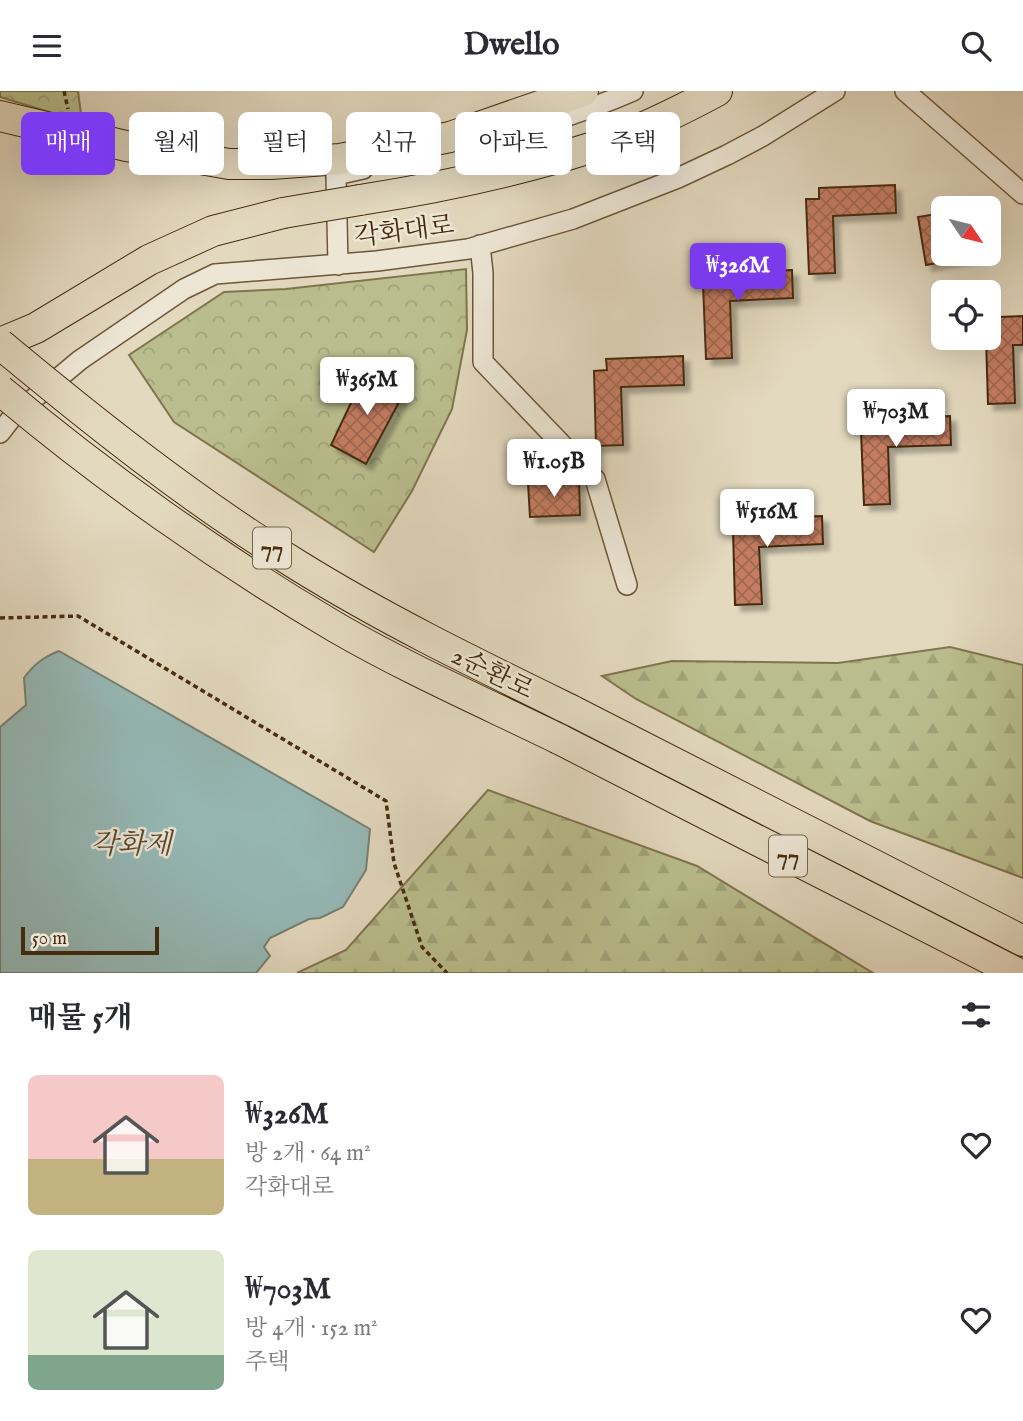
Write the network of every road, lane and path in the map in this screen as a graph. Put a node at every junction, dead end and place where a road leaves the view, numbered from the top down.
1 (583, 91) edge
2 (633, 91) edge
3 (717, 91) edge
4 (835, 91) edge
5 (905, 91) edge
6 (0, 116) edge
7 (1023, 194) edge
8 (480, 245) junction
9 (338, 265) junction
10 (0, 343) edge
11 (0, 390) edge
12 (0, 433) edge
13 (626, 585) dead end
14 (0, 618) edge
15 (1023, 941) edge
16 (447, 973) edge
17 (1017, 973) edge

1 - 6 highway
2 - 9 street
3 - 10 highway, bridge
4 - 8 street, 각화대로
5 - 7 street
8 - 9 street, 각화대로
8 - 13 street
9 - 12 street, 각화대로
10 - 15 highway, 2순환로 / 77, bridge
11 - 17 highway, 2순환로 / 77, bridge
14 - 16 path

